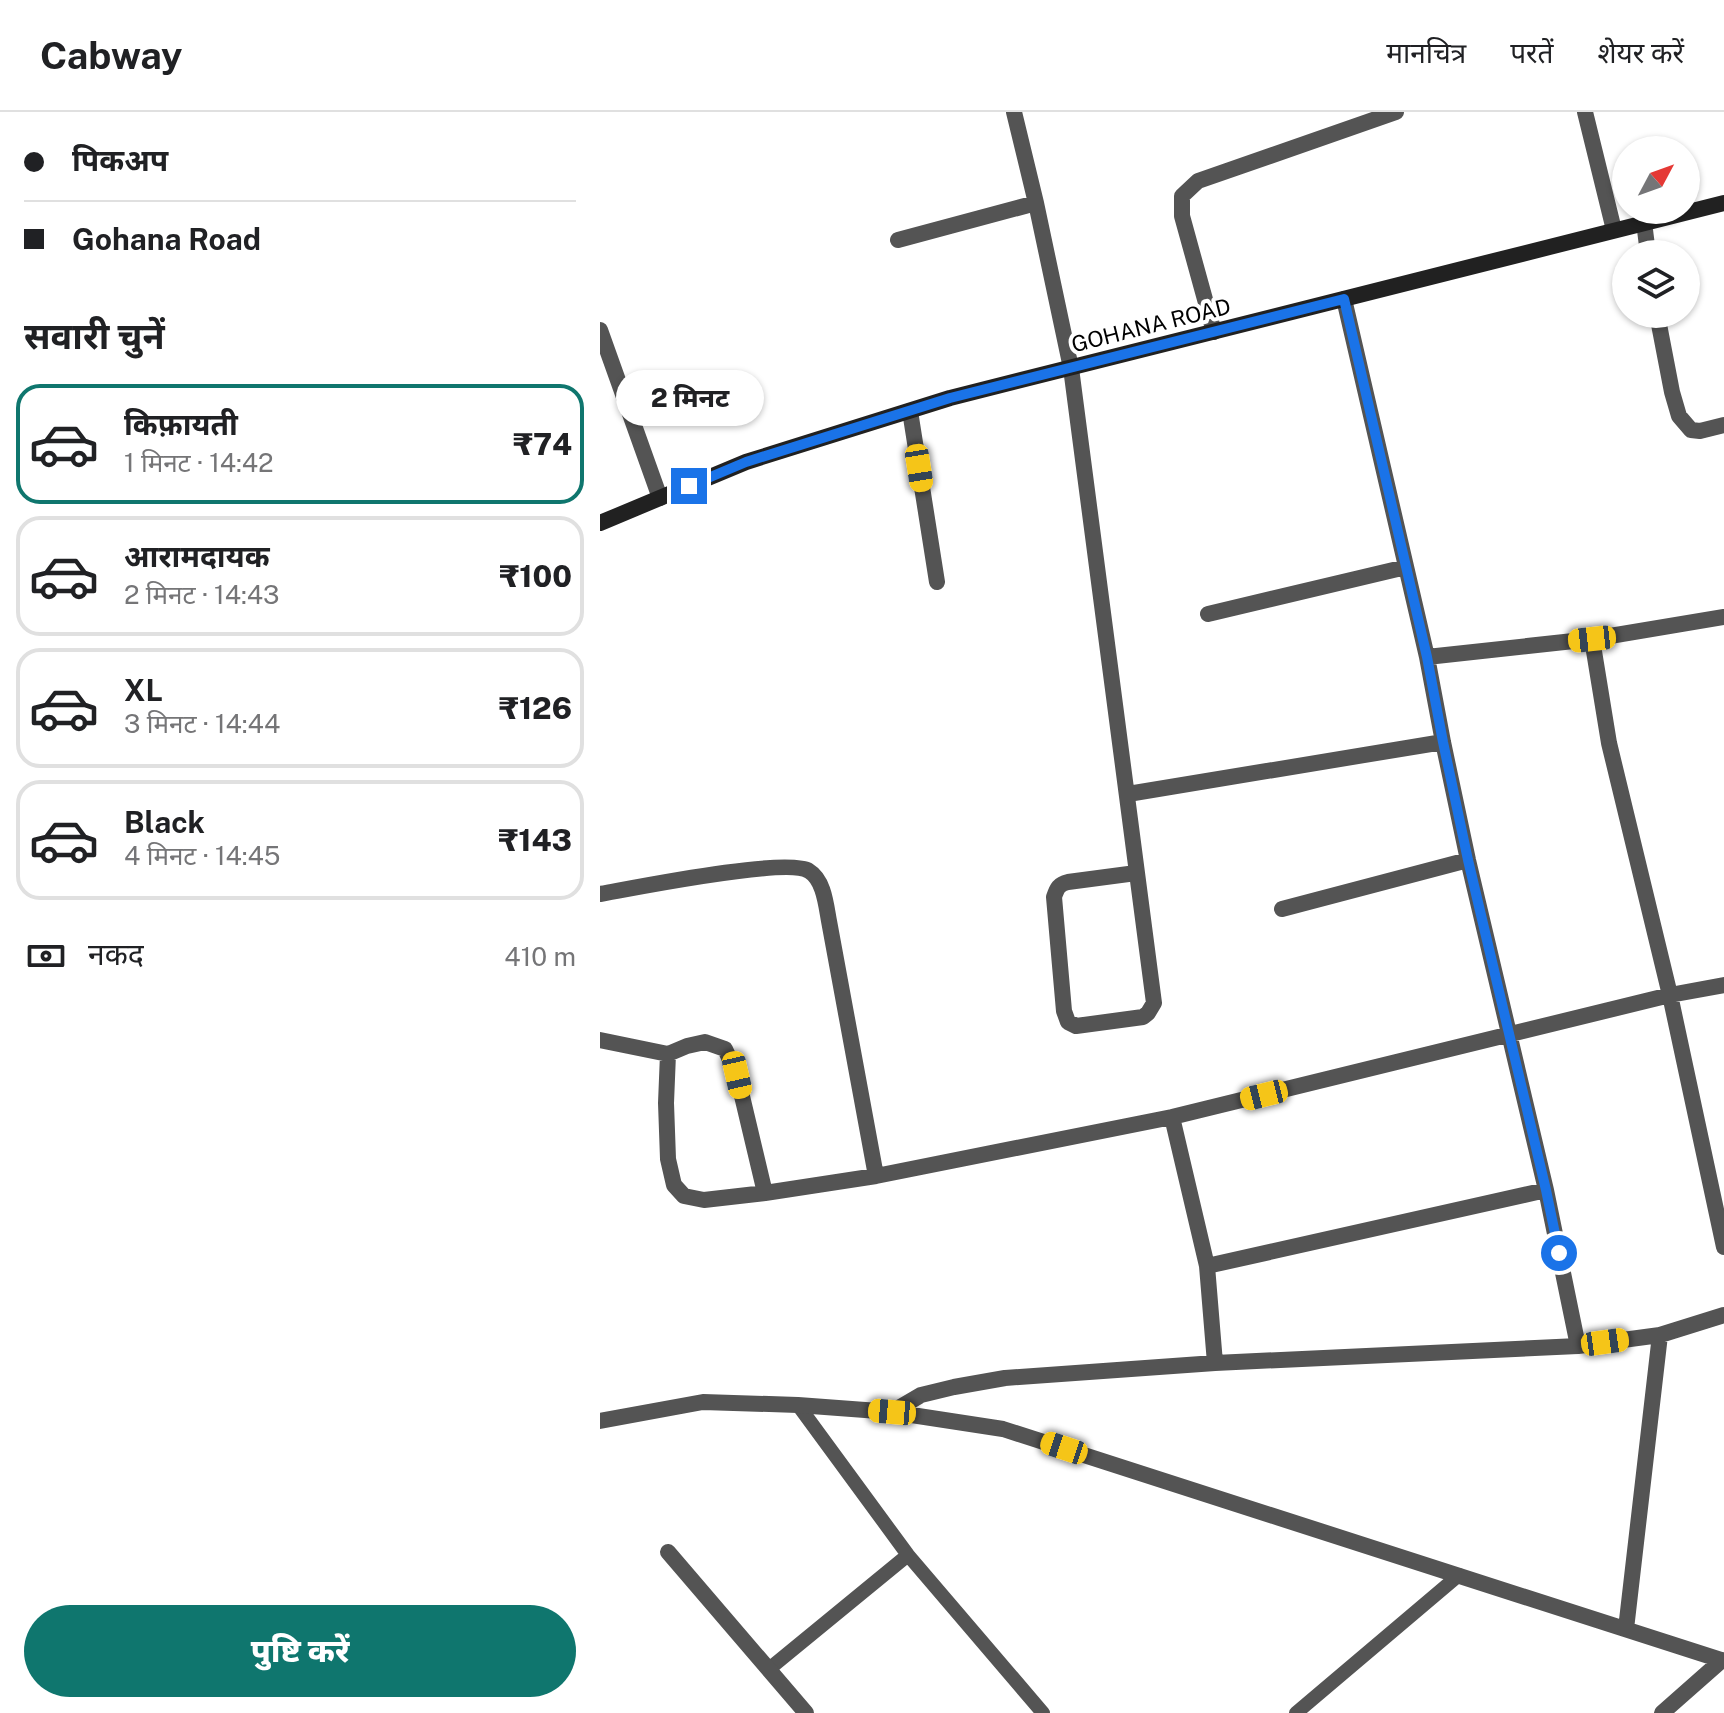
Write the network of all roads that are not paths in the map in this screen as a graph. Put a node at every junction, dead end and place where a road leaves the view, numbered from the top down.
1 (1014, 112) edge
2 (1396, 112) edge
3 (1585, 112) edge
4 (1036, 203) junction
5 (1724, 203) edge
6 (1700, 209) edge
7 (1636, 224) edge
8 (1614, 230) junction
9 (898, 240) dead end
10 (1344, 299) junction
11 (1660, 328) edge
12 (600, 330) edge
13 (1214, 332) junction
14 (1071, 368) junction
15 (910, 411) junction
16 (1724, 425) edge
17 (660, 498) junction
18 (600, 523) edge
19 (1406, 567) junction
20 (937, 582) dead end
21 (1208, 614) dead end
22 (1724, 617) edge
23 (1592, 639) junction
24 (1427, 657) junction
25 (1443, 742) junction
26 (1128, 794) junction
27 (1468, 860) junction
28 (1136, 873) junction
29 (600, 894) edge
30 (1282, 909) dead end
31 (1724, 985) edge
32 (1670, 995) junction
33 (1508, 1034) junction
34 (600, 1040) edge
35 (668, 1054) junction
36 (1172, 1117) junction
37 (876, 1176) junction
38 (1546, 1190) junction
39 (765, 1193) junction
40 (1724, 1247) edge
41 (1207, 1266) junction
42 (1724, 1315) edge
43 (1660, 1335) junction
44 (1578, 1346) junction
45 (1215, 1363) junction
46 (798, 1405) junction
47 (892, 1412) junction
48 (600, 1421) edge
49 (668, 1552) dead end
50 (908, 1555) junction
51 (1459, 1575) junction
52 (1626, 1629) junction
53 (1723, 1660) edge
54 (769, 1669) junction
55 (806, 1713) edge
56 (1043, 1713) edge
57 (1296, 1713) edge
58 (1662, 1713) edge

1 - 4 street
2 - 13 street
3 - 8 street
4 - 9 street
4 - 14 street
5 - 6 main road, GOHANA ROAD
7 - 8 main road, GOHANA ROAD
8 - 10 main road, GOHANA ROAD
10 - 13 main road, GOHANA ROAD
10 - 19 street
11 - 16 street
12 - 17 street
13 - 14 main road, GOHANA ROAD
14 - 15 main road, GOHANA ROAD
14 - 26 street
15 - 17 main road, GOHANA ROAD
15 - 20 street
17 - 18 main road, GOHANA ROAD
19 - 21 street
19 - 24 street
22 - 23 street
23 - 24 street
23 - 32 street
24 - 25 street
25 - 26 street
25 - 27 street
26 - 28 street
27 - 30 street
27 - 33 street
28 - 28 street
29 - 37 street
31 - 32 street
32 - 33 street
32 - 40 street
33 - 36 street
33 - 38 street
34 - 35 street
35 - 39 street
35 - 39 street
36 - 37 street
36 - 41 street
37 - 39 street
38 - 41 street
38 - 44 street
41 - 45 street
42 - 43 street
43 - 44 street
43 - 52 street
44 - 45 street
45 - 47 street
46 - 47 street
46 - 48 street
46 - 50 lane
47 - 51 street
49 - 54 street
50 - 54 lane
50 - 56 lane
51 - 52 street
51 - 57 lane
52 - 53 street
53 - 58 street
54 - 55 street

